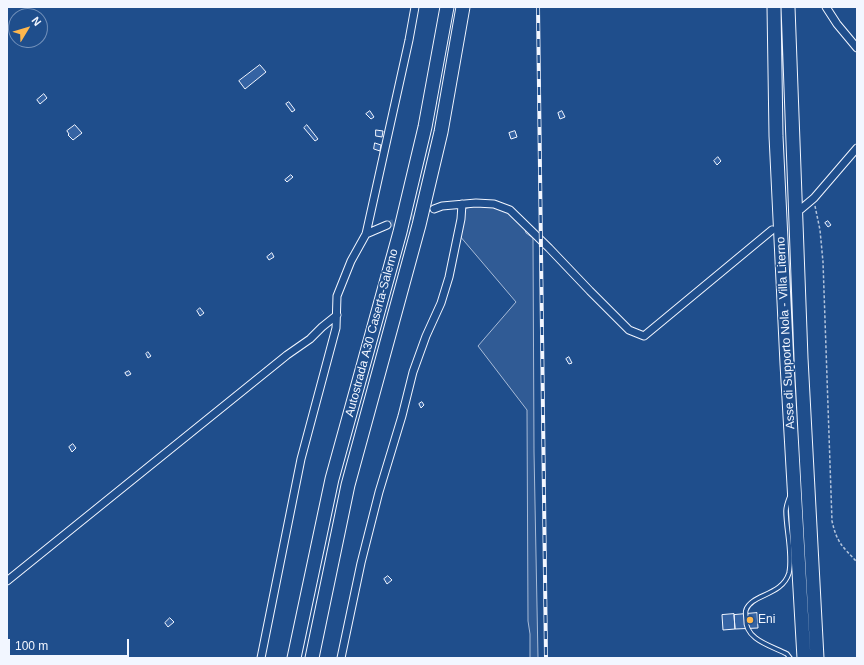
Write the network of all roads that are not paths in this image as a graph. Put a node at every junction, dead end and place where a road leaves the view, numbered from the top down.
1 (415, 7) edge
2 (447, 7) edge
3 (463, 7) edge
4 (774, 7) edge
5 (788, 7) edge
6 (826, 7) edge
7 (857, 48) edge
8 (857, 148) edge
9 (462, 204) junction
10 (434, 208) dead end
11 (801, 209) dead end
12 (387, 225) tunnel mouth
13 (772, 230) dead end
14 (366, 234) junction
15 (337, 315) junction
16 (794, 482) junction
17 (7, 581) edge
18 (261, 658) edge
19 (294, 658) edge
20 (312, 658) edge
21 (341, 658) edge
22 (790, 658) edge
23 (804, 658) edge
24 (817, 658) edge

1 - 14 street
2 - 19 highway, Autostrada A30 Caserta-Salerno
3 - 20 highway, Autostrada A30 Caserta-Salerno
4 - 16 highway, Asse di Supporto Nola - Villa Literno
5 - 24 highway, Asse di Supporto Nola - Villa Literno
6 - 7 street
8 - 11 street
9 - 10 street
9 - 13 street
9 - 21 street
12 - 14 street
14 - 15 street
15 - 17 street
15 - 18 street
16 - 22 lane
16 - 23 highway, Asse di Supporto Nola - Villa Literno

